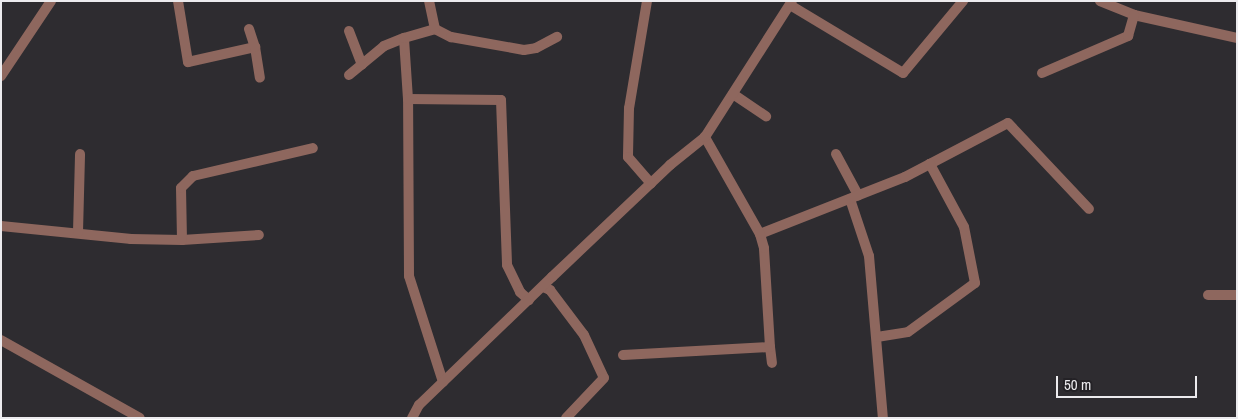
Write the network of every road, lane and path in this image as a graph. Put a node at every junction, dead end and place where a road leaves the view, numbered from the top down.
1 (52, 1) edge
2 (178, 1) edge
3 (430, 1) edge
4 (647, 1) edge
5 (963, 1) edge
6 (1100, 1) edge
7 (791, 3) edge
8 (1134, 15) junction
9 (249, 28) dead end
10 (435, 29) junction
11 (349, 31) dead end
12 (557, 37) dead end
13 (404, 38) junction
14 (1237, 38) edge
15 (254, 47) junction
16 (362, 65) junction
17 (1042, 72) dead end
18 (349, 75) dead end
19 (1, 76) edge
20 (260, 78) dead end
21 (733, 94) junction
22 (408, 99) junction
23 (766, 116) dead end
24 (705, 137) junction
25 (313, 148) dead end
26 (80, 154) dead end
27 (836, 154) dead end
28 (930, 164) junction
29 (652, 183) junction
30 (854, 197) junction
31 (1089, 209) dead end
32 (1, 226) edge
33 (78, 232) junction
34 (760, 234) junction
35 (259, 235) dead end
36 (182, 240) junction
37 (543, 287) junction
38 (1208, 295) dead end
39 (1237, 295) edge
40 (529, 300) junction
41 (877, 337) junction
42 (1, 340) edge
43 (770, 347) junction
44 (623, 355) dead end
45 (772, 363) dead end
46 (443, 382) junction
47 (140, 418) edge
48 (412, 418) edge
49 (566, 418) edge
50 (883, 418) edge

1 - 19 street
2 - 15 street
3 - 10 street
4 - 29 street
5 - 7 street
6 - 8 street
7 - 21 street
8 - 14 street
8 - 17 street
9 - 15 street
10 - 12 street
10 - 13 street
11 - 16 street
13 - 16 street
13 - 22 street
15 - 20 street
16 - 18 street
21 - 23 street
21 - 24 street
22 - 40 street
22 - 46 street
24 - 29 street
24 - 34 street
25 - 36 street
26 - 33 street
27 - 30 street
28 - 30 street
28 - 31 street
28 - 41 street
29 - 37 street
30 - 34 street
30 - 41 street
32 - 33 street
33 - 36 street
34 - 43 street
35 - 36 street
37 - 40 street
37 - 49 street
38 - 39 street
40 - 46 street
41 - 50 street
42 - 47 street
43 - 44 street
43 - 45 street
46 - 48 street

